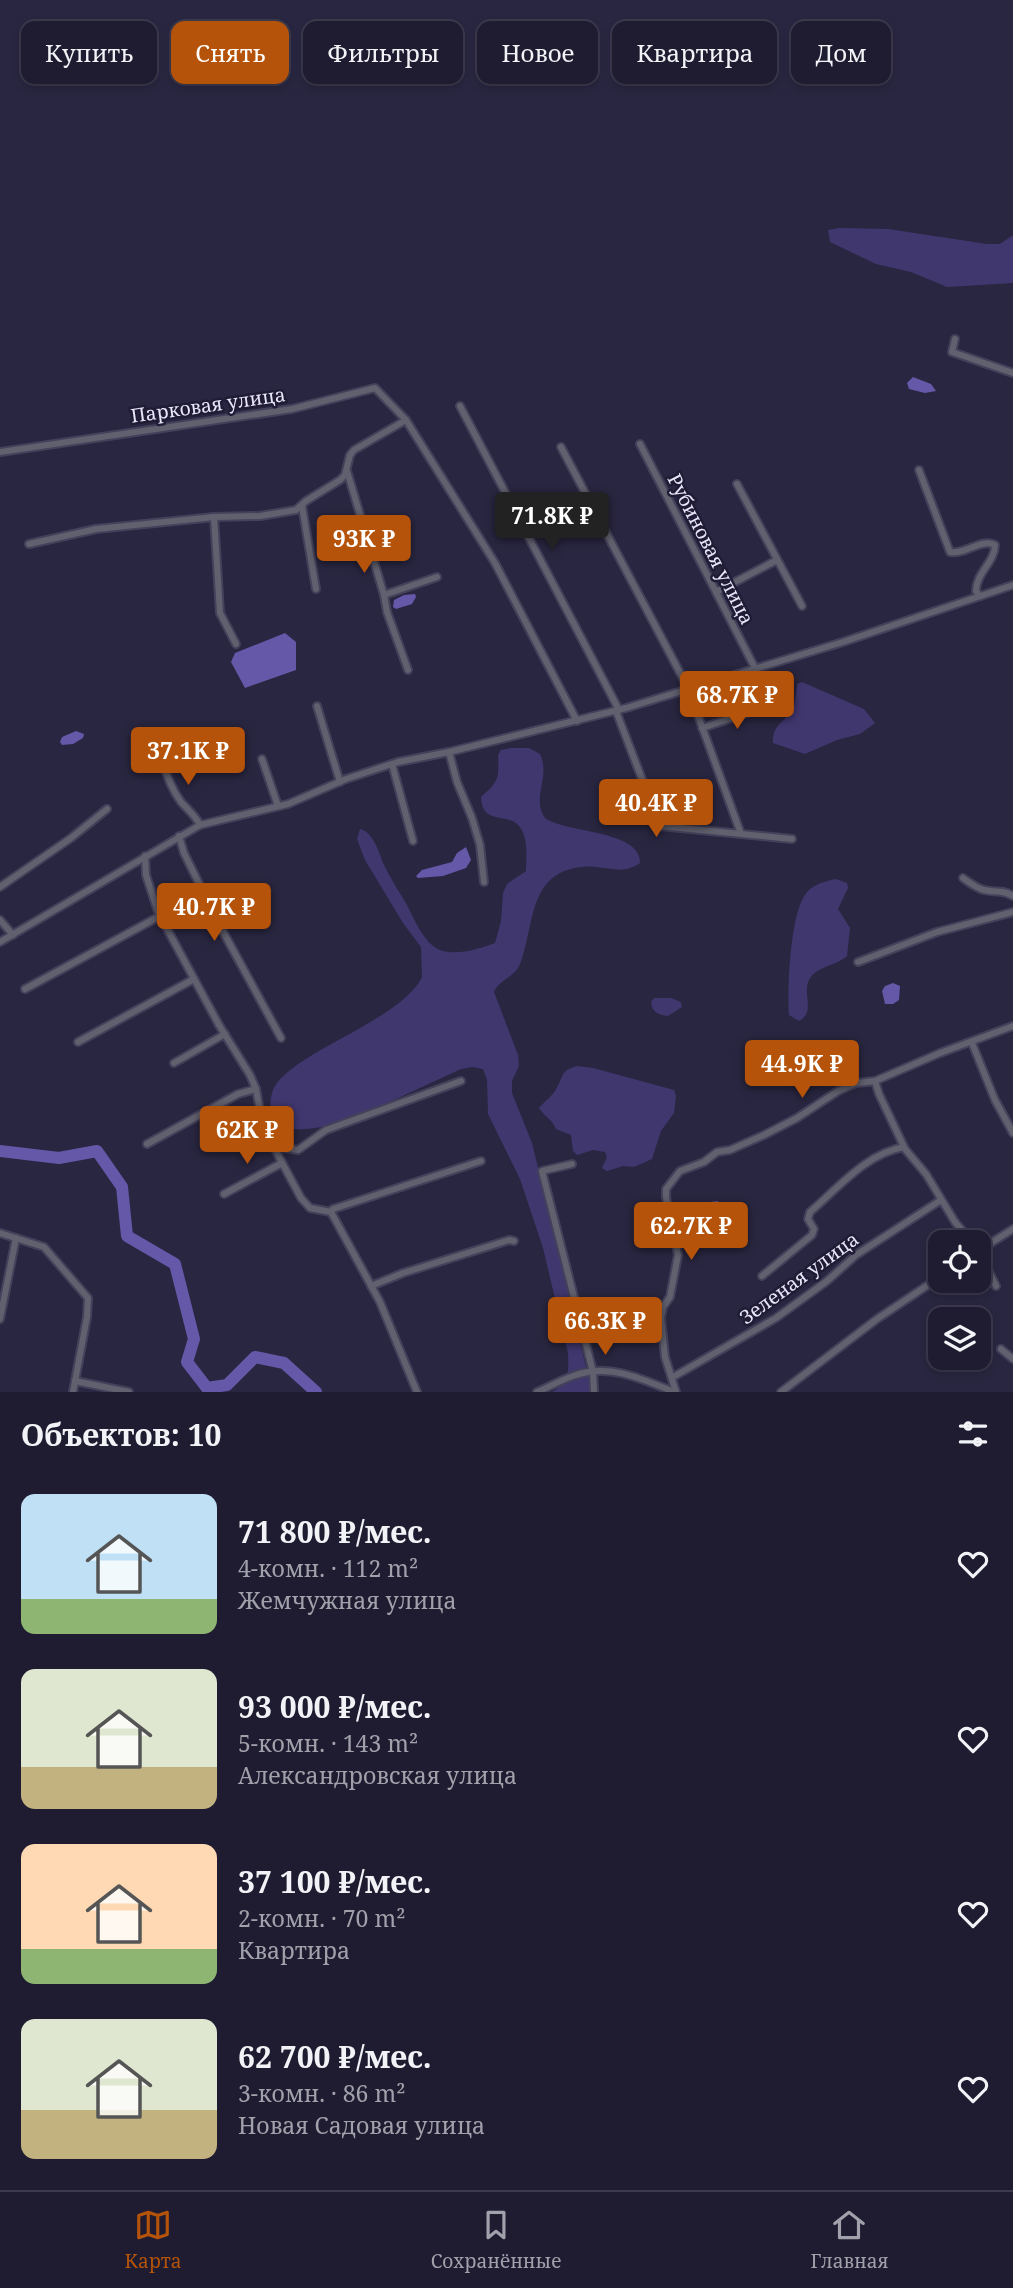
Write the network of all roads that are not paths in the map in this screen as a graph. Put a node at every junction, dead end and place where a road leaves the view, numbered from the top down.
1 (956, 339) dead end
2 (1013, 373) edge
3 (460, 406) dead end
4 (406, 420) junction
5 (640, 444) dead end
6 (561, 447) dead end
7 (0, 452) edge
8 (347, 470) junction
9 (919, 470) dead end
10 (737, 484) dead end
11 (302, 506) junction
12 (214, 517) junction
13 (29, 544) dead end
14 (777, 560) junction
15 (437, 578) dead end
16 (1013, 585) edge
17 (316, 589) dead end
18 (716, 592) junction
19 (384, 595) junction
20 (980, 596) junction
21 (803, 606) dead end
22 (236, 644) dead end
23 (755, 668) junction
24 (408, 670) dead end
25 (688, 688) junction
26 (317, 706) dead end
27 (762, 708) dead end
28 (618, 711) junction
29 (576, 720) junction
30 (702, 728) junction
31 (160, 752) dead end
32 (449, 752) junction
33 (262, 759) dead end
34 (391, 764) junction
35 (340, 782) junction
36 (278, 806) junction
37 (107, 808) dead end
38 (200, 825) junction
39 (741, 834) junction
40 (179, 836) junction
41 (792, 839) dead end
42 (413, 841) dead end
43 (145, 856) junction
44 (963, 878) dead end
45 (484, 882) dead end
46 (0, 887) edge
47 (1013, 896) edge
48 (1013, 912) edge
49 (160, 916) junction
50 (0, 920) edge
51 (13, 936) junction
52 (0, 942) edge
53 (858, 962) dead end
54 (194, 979) junction
55 (25, 989) dead end
56 (1013, 1026) edge
57 (225, 1034) junction
58 (281, 1038) dead end
59 (78, 1042) dead end
60 (972, 1042) junction
61 (174, 1063) dead end
62 (461, 1081) dead end
63 (875, 1081) junction
64 (256, 1089) junction
65 (1013, 1133) edge
66 (147, 1144) dead end
67 (276, 1147) junction
68 (904, 1147) junction
69 (481, 1161) dead end
70 (282, 1163) junction
71 (572, 1164) dead end
72 (224, 1194) dead end
73 (941, 1200) junction
74 (331, 1212) junction
75 (1013, 1229) edge
76 (963, 1230) edge
77 (0, 1233) edge
78 (16, 1238) junction
79 (514, 1241) dead end
80 (991, 1242) edge
81 (762, 1276) dead end
82 (991, 1276) edge
83 (928, 1284) edge
84 (371, 1286) junction
85 (996, 1286) dead end
86 (0, 1319) edge
87 (1001, 1349) dead end
88 (1013, 1359) edge
89 (593, 1372) junction
90 (673, 1377) junction
91 (75, 1381) junction
92 (73, 1392) edge
93 (129, 1392) edge
94 (417, 1392) edge
95 (537, 1392) edge
96 (594, 1392) edge
97 (675, 1392) edge
98 (781, 1392) edge

1 - 2 street
3 - 28 street
4 - 7 street, Парковая улица
4 - 8 street
4 - 29 street
5 - 18 street, Рубиновая улица
6 - 25 street
8 - 11 street
8 - 19 street
9 - 20 street
10 - 14 street
11 - 12 street
11 - 17 street
12 - 13 street
12 - 22 street
14 - 18 street
14 - 21 street
15 - 19 street
16 - 20 street
18 - 23 street, Рубиновая улица
19 - 24 street
20 - 23 street
23 - 25 street
25 - 28 street
25 - 30 street
26 - 35 street
27 - 30 street
28 - 29 street
28 - 39 street
29 - 32 street
30 - 39 street
31 - 38 street
32 - 34 street
32 - 45 street
33 - 36 street
34 - 35 street
34 - 42 street
35 - 36 street
36 - 38 street
37 - 46 street
38 - 40 street
39 - 41 street
40 - 43 street
40 - 58 street
43 - 49 street
43 - 51 street
44 - 47 street
48 - 53 street
49 - 54 street
49 - 55 street
50 - 51 street
51 - 52 street
54 - 57 street
54 - 59 street
56 - 60 street
57 - 61 street
57 - 64 street
60 - 63 street
60 - 65 street
62 - 67 street
63 - 68 street
63 - 90 street
64 - 66 street
64 - 67 street
67 - 70 street
68 - 73 street
68 - 81 street
69 - 74 street
70 - 72 street
70 - 74 street
71 - 89 street
73 - 76 street
73 - 90 street, Зеленая улица
74 - 84 street
75 - 80 street
77 - 78 street
78 - 86 street
78 - 91 street
79 - 84 street
82 - 85 street
83 - 98 street
84 - 94 street
87 - 88 street
89 - 95 street
89 - 96 street
89 - 97 street
90 - 97 street
91 - 92 street
91 - 93 street

